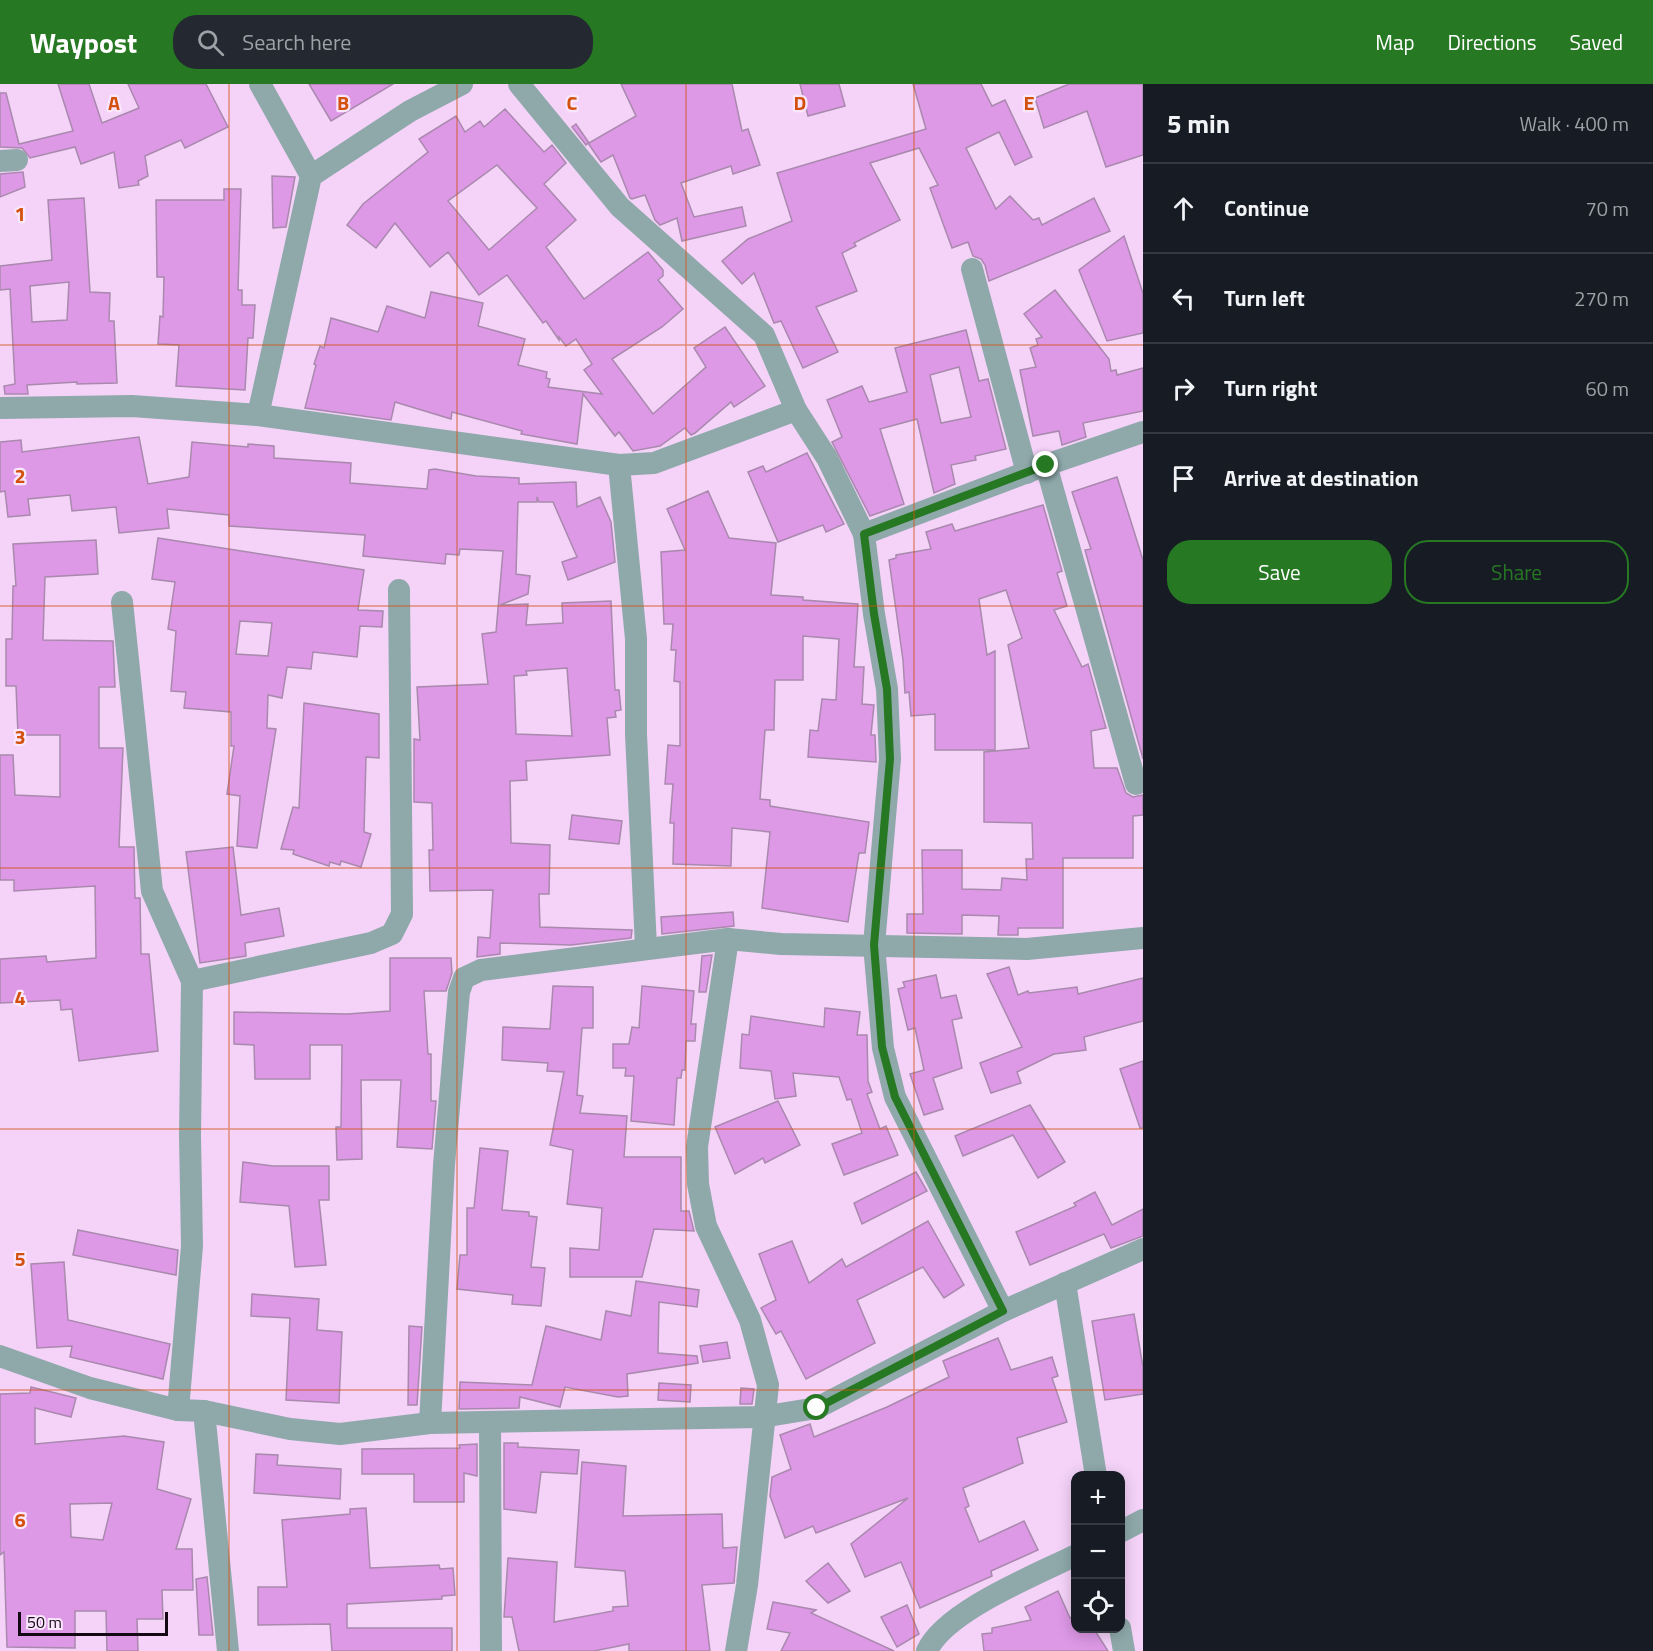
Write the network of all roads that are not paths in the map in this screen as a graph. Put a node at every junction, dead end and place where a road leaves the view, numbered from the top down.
1 (260, 84) edge
2 (462, 84) edge
3 (519, 84) edge
4 (311, 176) junction
5 (972, 269) dead end
6 (0, 408) edge
7 (796, 410) junction
8 (258, 415) junction
9 (1143, 432) edge
10 (619, 465) junction
11 (1036, 469) junction
12 (864, 534) junction
13 (399, 590) dead end
14 (122, 602) dead end
15 (1136, 784) dead end
16 (1143, 938) edge
17 (729, 939) junction
18 (874, 945) junction
19 (646, 947) junction
20 (192, 981) junction
21 (1143, 1249) edge
22 (1065, 1283) junction
23 (1003, 1311) junction
24 (0, 1356) edge
25 (178, 1410) junction
26 (204, 1411) junction
27 (762, 1417) junction
28 (430, 1423) junction
29 (490, 1423) junction
30 (1095, 1471) edge
31 (1143, 1520) edge
32 (1125, 1529) edge
33 (1071, 1558) edge
34 (1121, 1633) edge
35 (228, 1651) edge
36 (491, 1651) edge
37 (736, 1651) edge
38 (927, 1651) edge
39 (1124, 1651) edge

1 - 4 street
2 - 4 street
3 - 7 street
4 - 8 street
5 - 11 street
6 - 8 street
7 - 10 street
7 - 12 street
8 - 10 street
9 - 11 street
10 - 19 street
11 - 12 street
11 - 15 street
12 - 18 street
13 - 20 street
14 - 20 street
16 - 18 street
17 - 18 street
17 - 19 street
17 - 27 street
18 - 23 street
19 - 28 street
20 - 25 street
21 - 22 street
22 - 23 street
22 - 30 street
23 - 27 street
24 - 25 street
25 - 26 street
26 - 28 street
26 - 35 street
27 - 29 street
27 - 37 street
28 - 29 street
29 - 36 street
31 - 32 street
33 - 38 street
34 - 39 street

